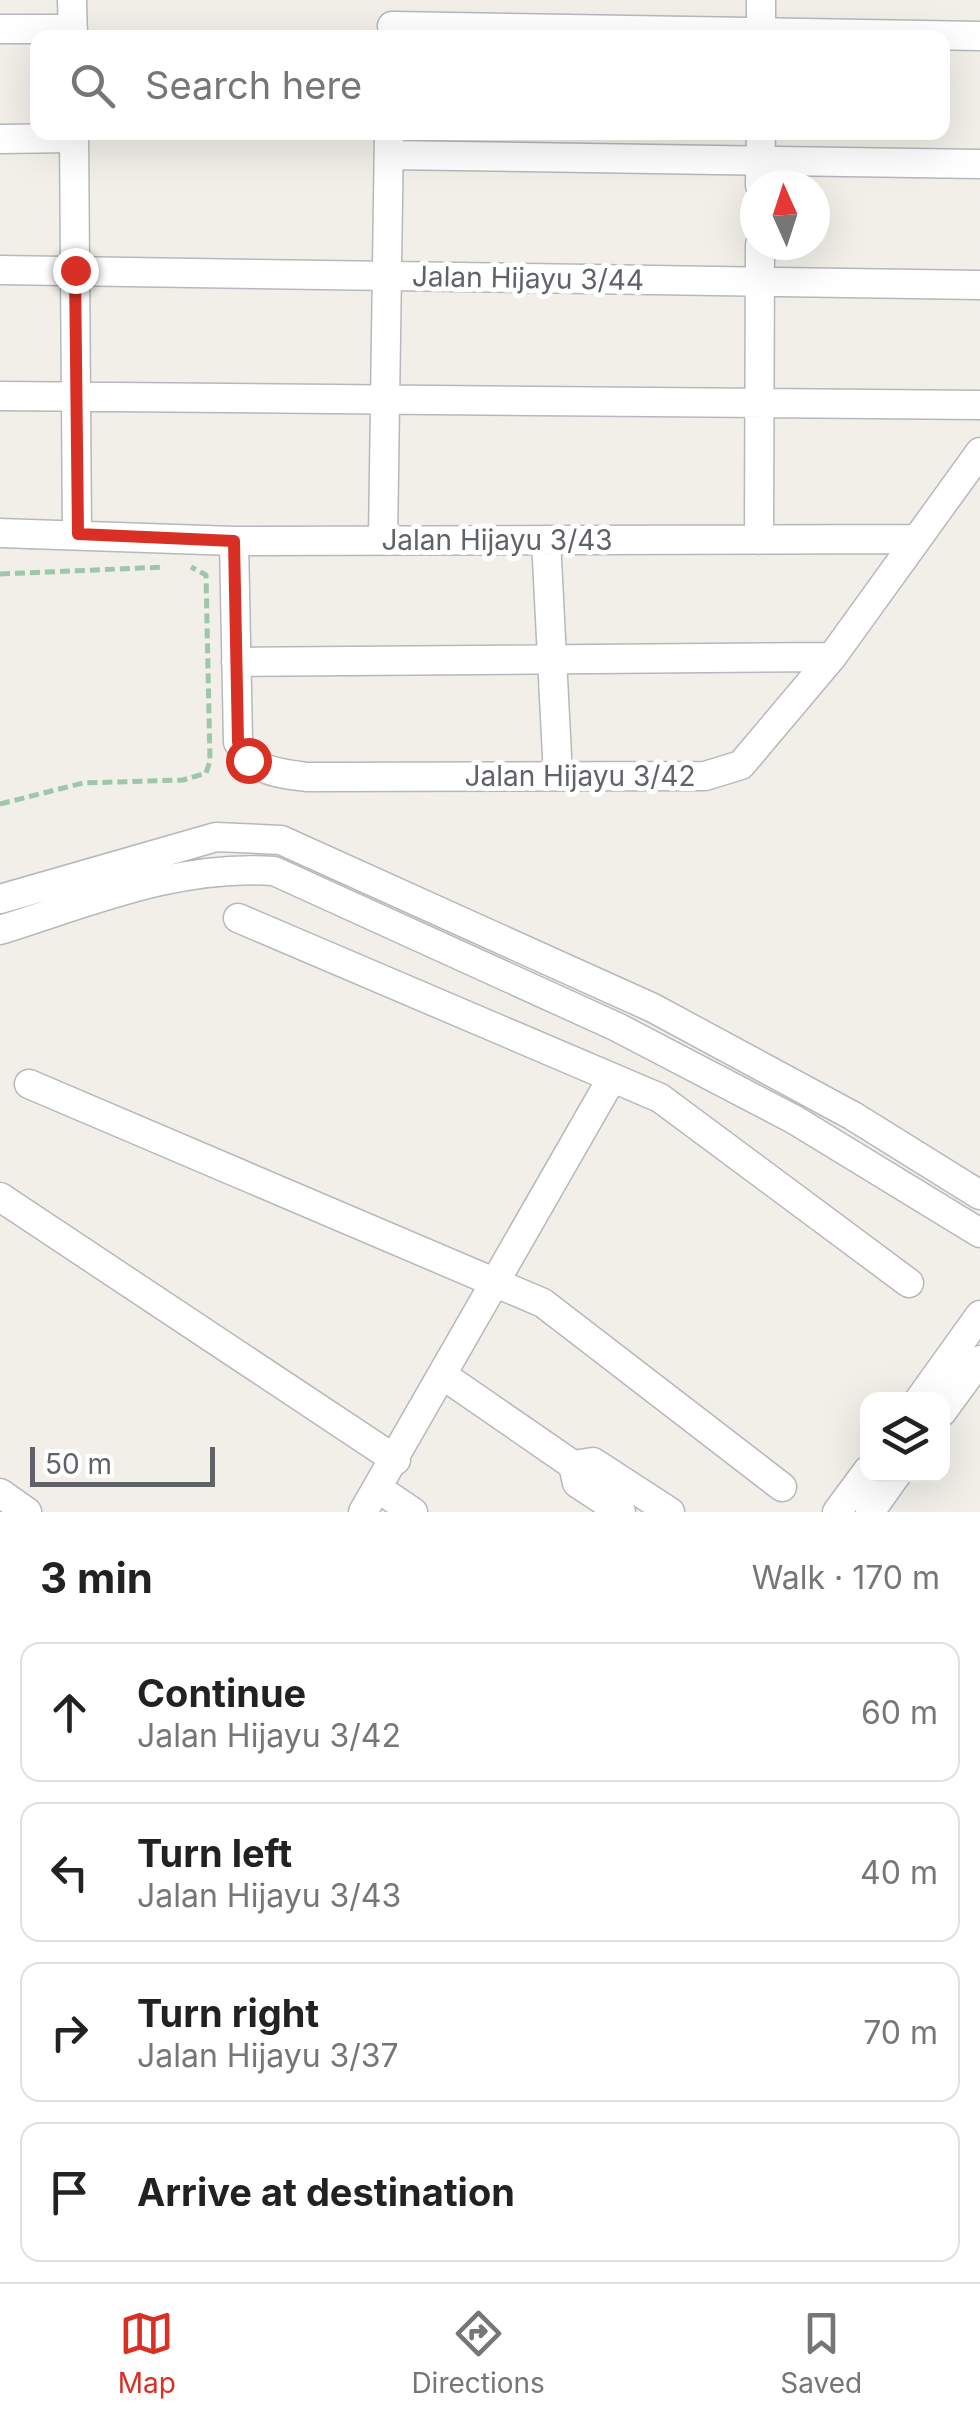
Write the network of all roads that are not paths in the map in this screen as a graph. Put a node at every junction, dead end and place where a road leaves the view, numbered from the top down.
1 (72, 0) edge
2 (761, 0) edge
3 (392, 21) edge
4 (0, 29) edge
5 (73, 30) edge
6 (629, 30) edge
7 (761, 30) edge
8 (30, 31) edge
9 (950, 36) edge
10 (980, 36) edge
11 (30, 138) edge
12 (0, 140) edge
13 (74, 140) edge
14 (389, 144) edge
15 (760, 159) edge
16 (980, 164) edge
17 (760, 260) edge
18 (0, 270) edge
19 (75, 270) junction
20 (386, 276) junction
21 (760, 281) junction
22 (980, 285) edge
23 (0, 396) edge
24 (76, 397) junction
25 (385, 400) junction
26 (760, 403) junction
27 (980, 405) edge
28 (980, 452) edge
29 (0, 533) edge
30 (78, 534) junction
31 (917, 539) junction
32 (383, 540) junction
33 (546, 540) junction
34 (760, 540) junction
35 (234, 541) junction
36 (549, 656) junction
37 (832, 657) junction
38 (236, 662) junction
39 (558, 776) junction
40 (0, 899) edge
41 (238, 918) dead end
42 (0, 930) edge
43 (612, 1078) junction
44 (29, 1084) dead end
45 (980, 1195) edge
46 (0, 1196) edge
47 (980, 1232) edge
48 (497, 1280) junction
49 (909, 1283) dead end
50 (980, 1316) edge
51 (980, 1360) edge
52 (444, 1376) junction
53 (925, 1392) edge
54 (950, 1401) edge
55 (396, 1460) junction
56 (573, 1465) junction
57 (860, 1481) edge
58 (892, 1482) edge
59 (782, 1487) dead end
60 (0, 1493) edge
61 (371, 1501) edge
62 (27, 1512) edge
63 (413, 1512) edge
64 (621, 1512) edge
65 (670, 1512) edge
66 (837, 1512) edge
67 (870, 1512) edge

1 - 5 street
2 - 7 street
3 - 6 street
4 - 8 street
9 - 10 street
11 - 12 street
13 - 19 street
14 - 15 street
14 - 20 street
15 - 16 street
17 - 21 street
18 - 19 street, Jalan Hijayu 3/44
19 - 20 street, Jalan Hijayu 3/44
19 - 24 street
20 - 21 street, Jalan Hijayu 3/44
20 - 25 street
21 - 22 street, Jalan Hijayu 3/44
21 - 26 street
23 - 24 street
24 - 25 street
24 - 30 street
25 - 26 street
25 - 32 street
26 - 27 street
26 - 34 street
28 - 31 street, Jalan Hijayu 3/42
29 - 30 street, Jalan Hijayu 3/43
30 - 35 street, Jalan Hijayu 3/43
31 - 34 street, Jalan Hijayu 3/43
31 - 37 street, Jalan Hijayu 3/42
32 - 33 street, Jalan Hijayu 3/43
32 - 35 street, Jalan Hijayu 3/43
33 - 34 street, Jalan Hijayu 3/43
33 - 36 street
35 - 38 street, Jalan Hijayu 3/42
36 - 37 street
36 - 38 street
36 - 39 street
37 - 39 street, Jalan Hijayu 3/42
38 - 39 street, Jalan Hijayu 3/42
40 - 45 street
41 - 43 street
42 - 47 street
43 - 48 street
43 - 49 street
44 - 48 street
46 - 55 street
48 - 52 street
48 - 59 street
50 - 53 street
51 - 54 street
52 - 55 street
52 - 56 street
55 - 61 street
56 - 64 street
56 - 65 street
57 - 66 street
58 - 67 street
60 - 62 street
61 - 63 street

